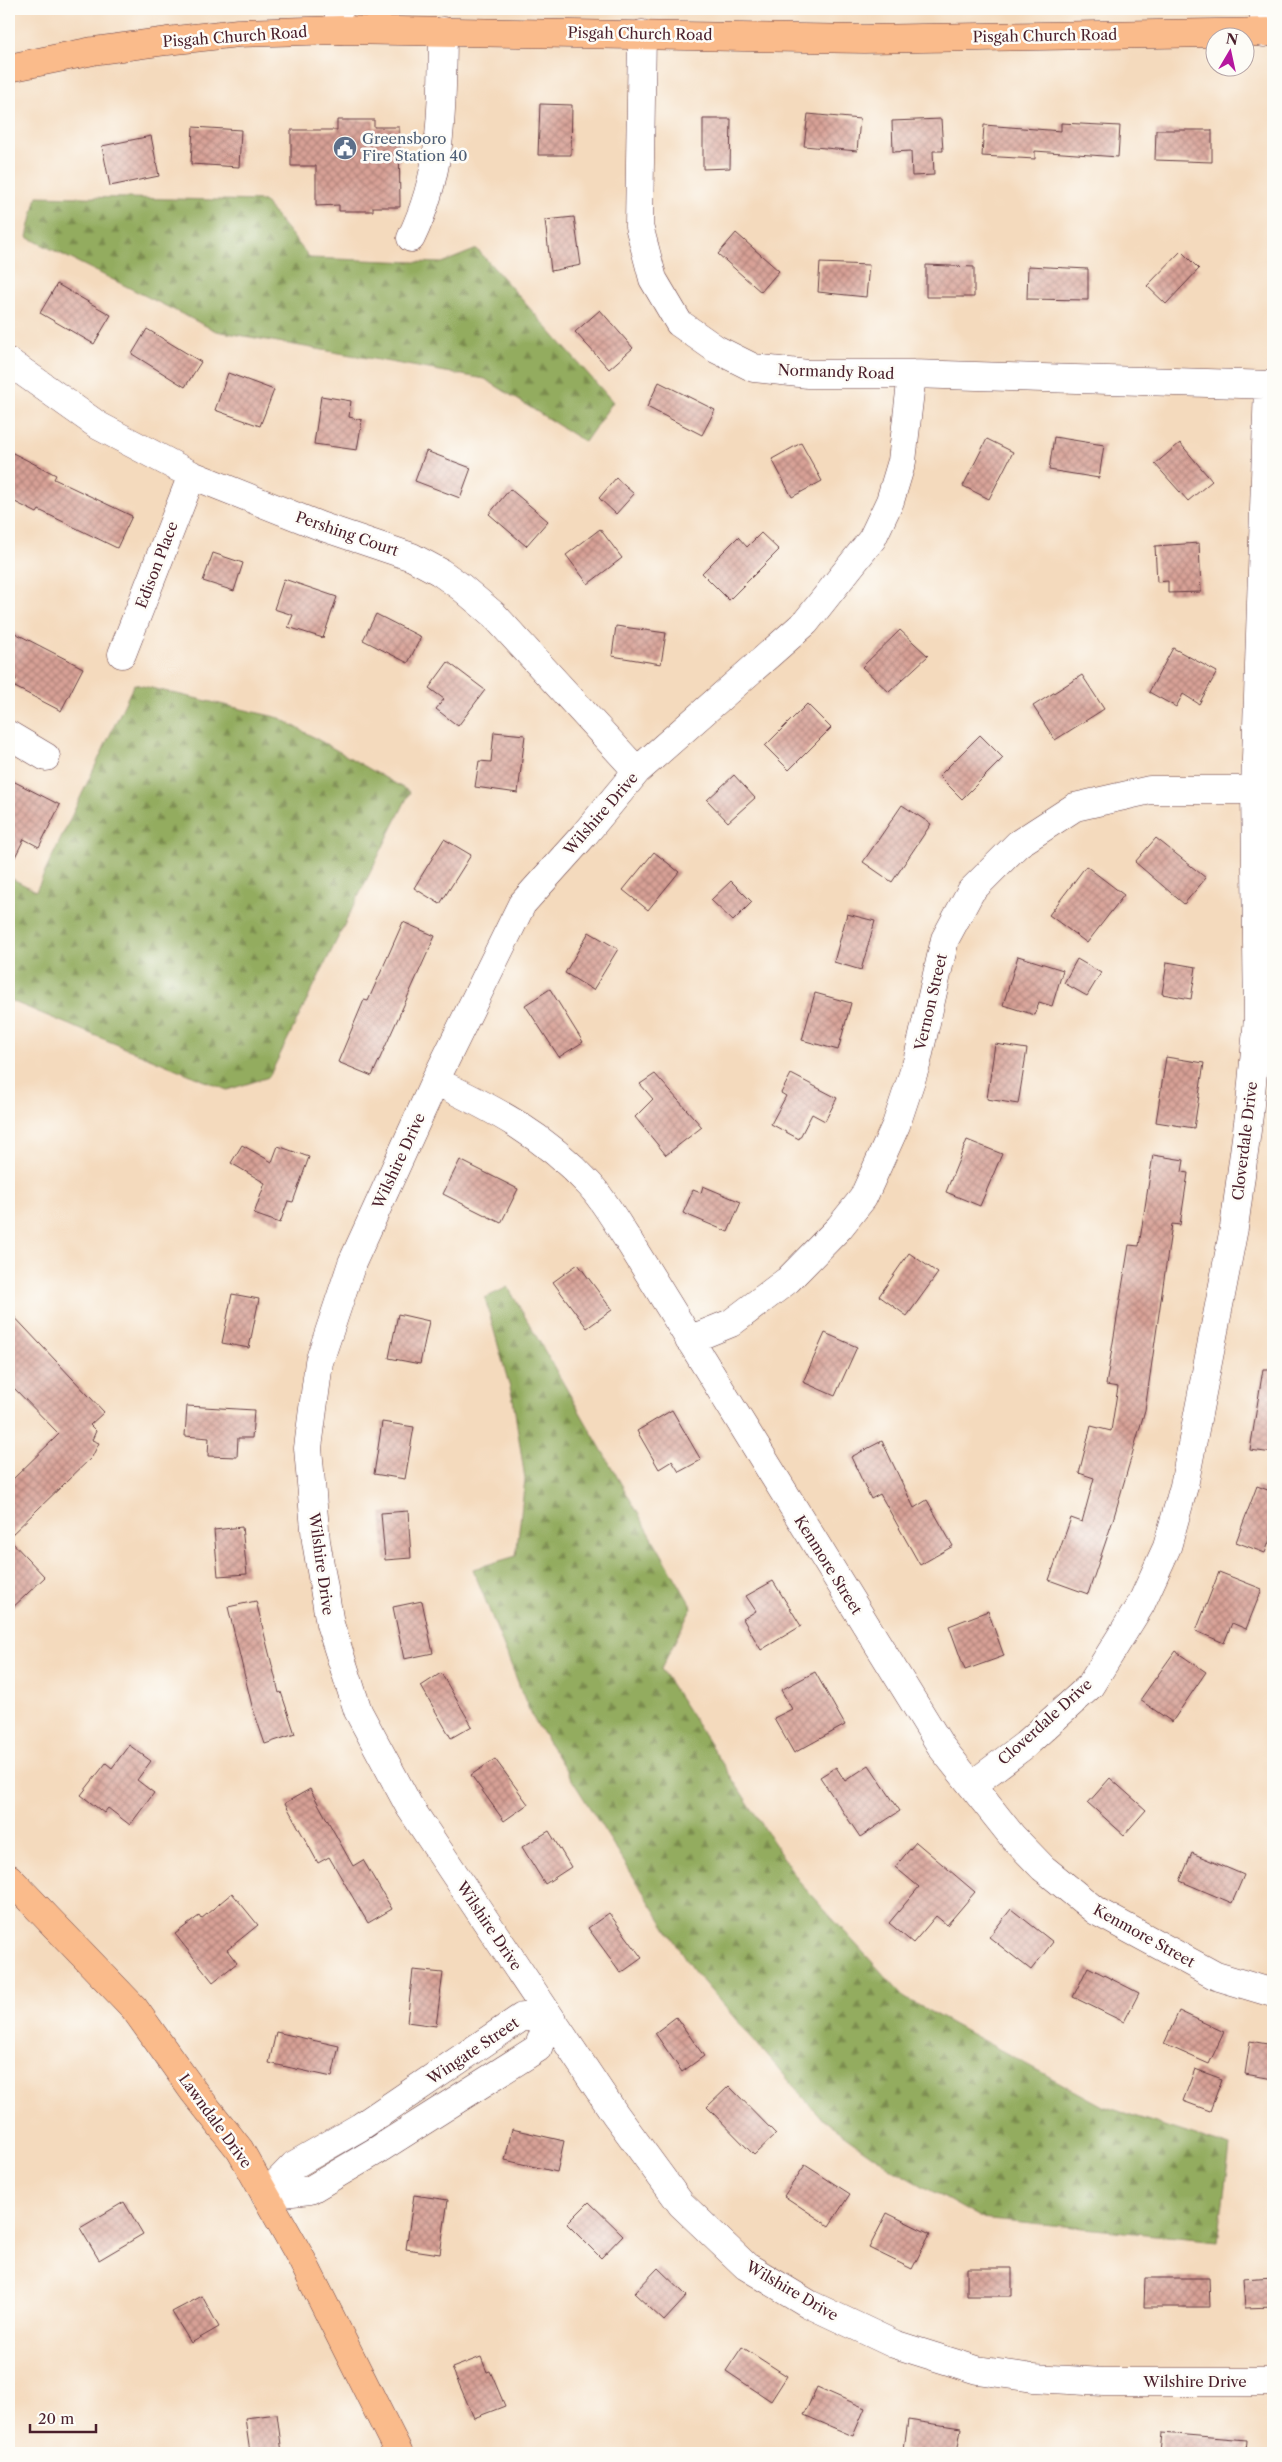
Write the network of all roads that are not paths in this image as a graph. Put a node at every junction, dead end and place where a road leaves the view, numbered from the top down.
1 (339, 19) edge
2 (1267, 25) edge
3 (442, 31) junction
4 (642, 34) junction
5 (9, 68) edge
6 (411, 238) dead end
7 (9, 362) edge
8 (912, 374) junction
9 (1271, 385) edge
10 (192, 476) junction
11 (122, 654) dead end
12 (9, 735) edge
13 (46, 757) dead end
14 (637, 771) junction
15 (1255, 790) junction
16 (1266, 1018) edge
17 (435, 1081) junction
18 (690, 1340) junction
19 (972, 1785) junction
20 (9, 1878) edge
21 (1273, 1993) edge
22 (550, 2017) junction
23 (265, 2195) junction
24 (1273, 2382) edge
25 (399, 2453) edge

1 - 3 main road, Pisgah Church Road
1 - 5 main road, Pisgah Church Road
2 - 4 main road, Pisgah Church Road
3 - 4 main road, Pisgah Church Road
3 - 6 street
4 - 8 street, Normandy Road
7 - 10 street, Pershing Court
8 - 9 street, Normandy Road
8 - 14 street, Wilshire Drive
9 - 15 street, Cloverdale Drive
10 - 11 street, Edison Place
10 - 14 street, Pershing Court
12 - 13 street
14 - 17 street, Wilshire Drive
15 - 16 street, Cloverdale Drive
15 - 18 street, Vernon Street
16 - 19 street, Cloverdale Drive
17 - 18 street, Kenmore Street
17 - 22 street, Wilshire Drive
18 - 19 street, Kenmore Street
19 - 21 street, Kenmore Street
20 - 23 main road, Lawndale Drive
22 - 23 street, Wingate Street
22 - 24 street, Wilshire Drive
23 - 25 main road, Lawndale Drive

